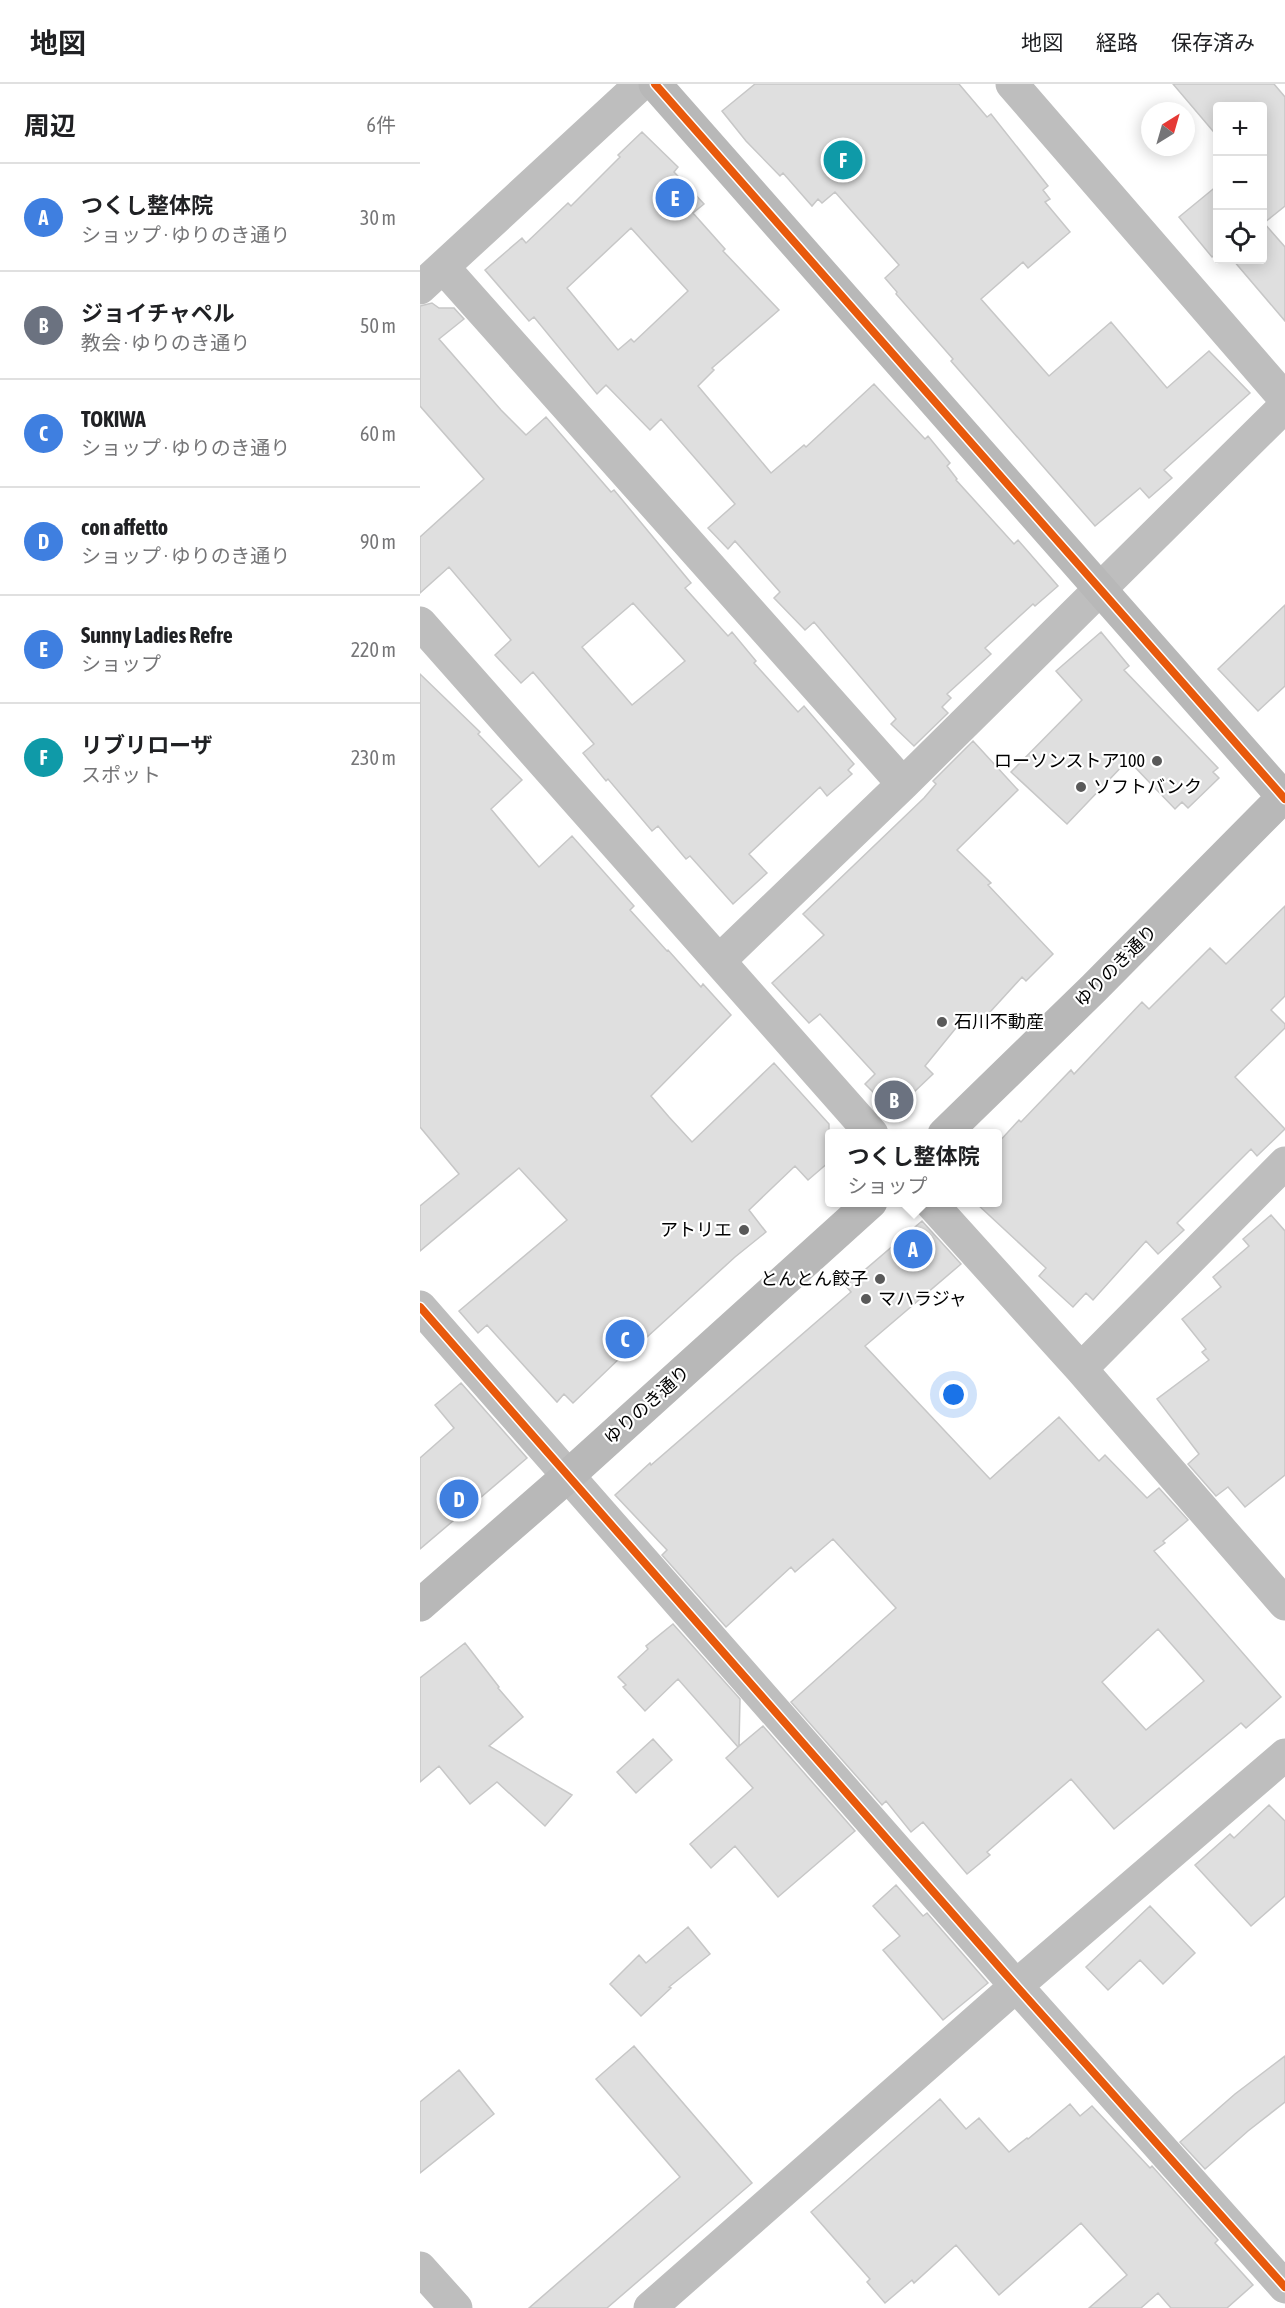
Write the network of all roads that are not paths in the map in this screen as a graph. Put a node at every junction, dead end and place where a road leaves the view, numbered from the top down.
1 (641, 84) edge
2 (655, 84) edge
3 (1012, 84) edge
4 (431, 278) edge
5 (1285, 399) edge
6 (1285, 406) edge
7 (1099, 590) junction
8 (420, 623) edge
9 (903, 784) junction
10 (1284, 797) edge
11 (719, 961) junction
12 (868, 1129) edge
13 (949, 1129) edge
14 (1280, 1180) edge
15 (867, 1207) edge
16 (934, 1207) edge
17 (420, 1306) edge
18 (1081, 1369) junction
19 (569, 1476) junction
20 (1285, 1604) edge
21 (420, 1605) edge
22 (1285, 1755) edge
23 (1016, 1986) junction
24 (420, 2268) edge
25 (1285, 2287) edge
26 (456, 2308) edge
27 (650, 2308) edge

1 - 4 street
2 - 7 street
3 - 5 street
4 - 9 street
6 - 7 street
7 - 9 street
7 - 10 street
8 - 11 street
9 - 11 street
10 - 13 street, ゆりのき通り
11 - 12 street
14 - 18 street
15 - 19 street, ゆりのき通り
16 - 18 street
17 - 19 street
18 - 20 street
19 - 21 street, ゆりのき通り
19 - 23 street
22 - 23 street
23 - 25 street
23 - 27 street
24 - 26 street

